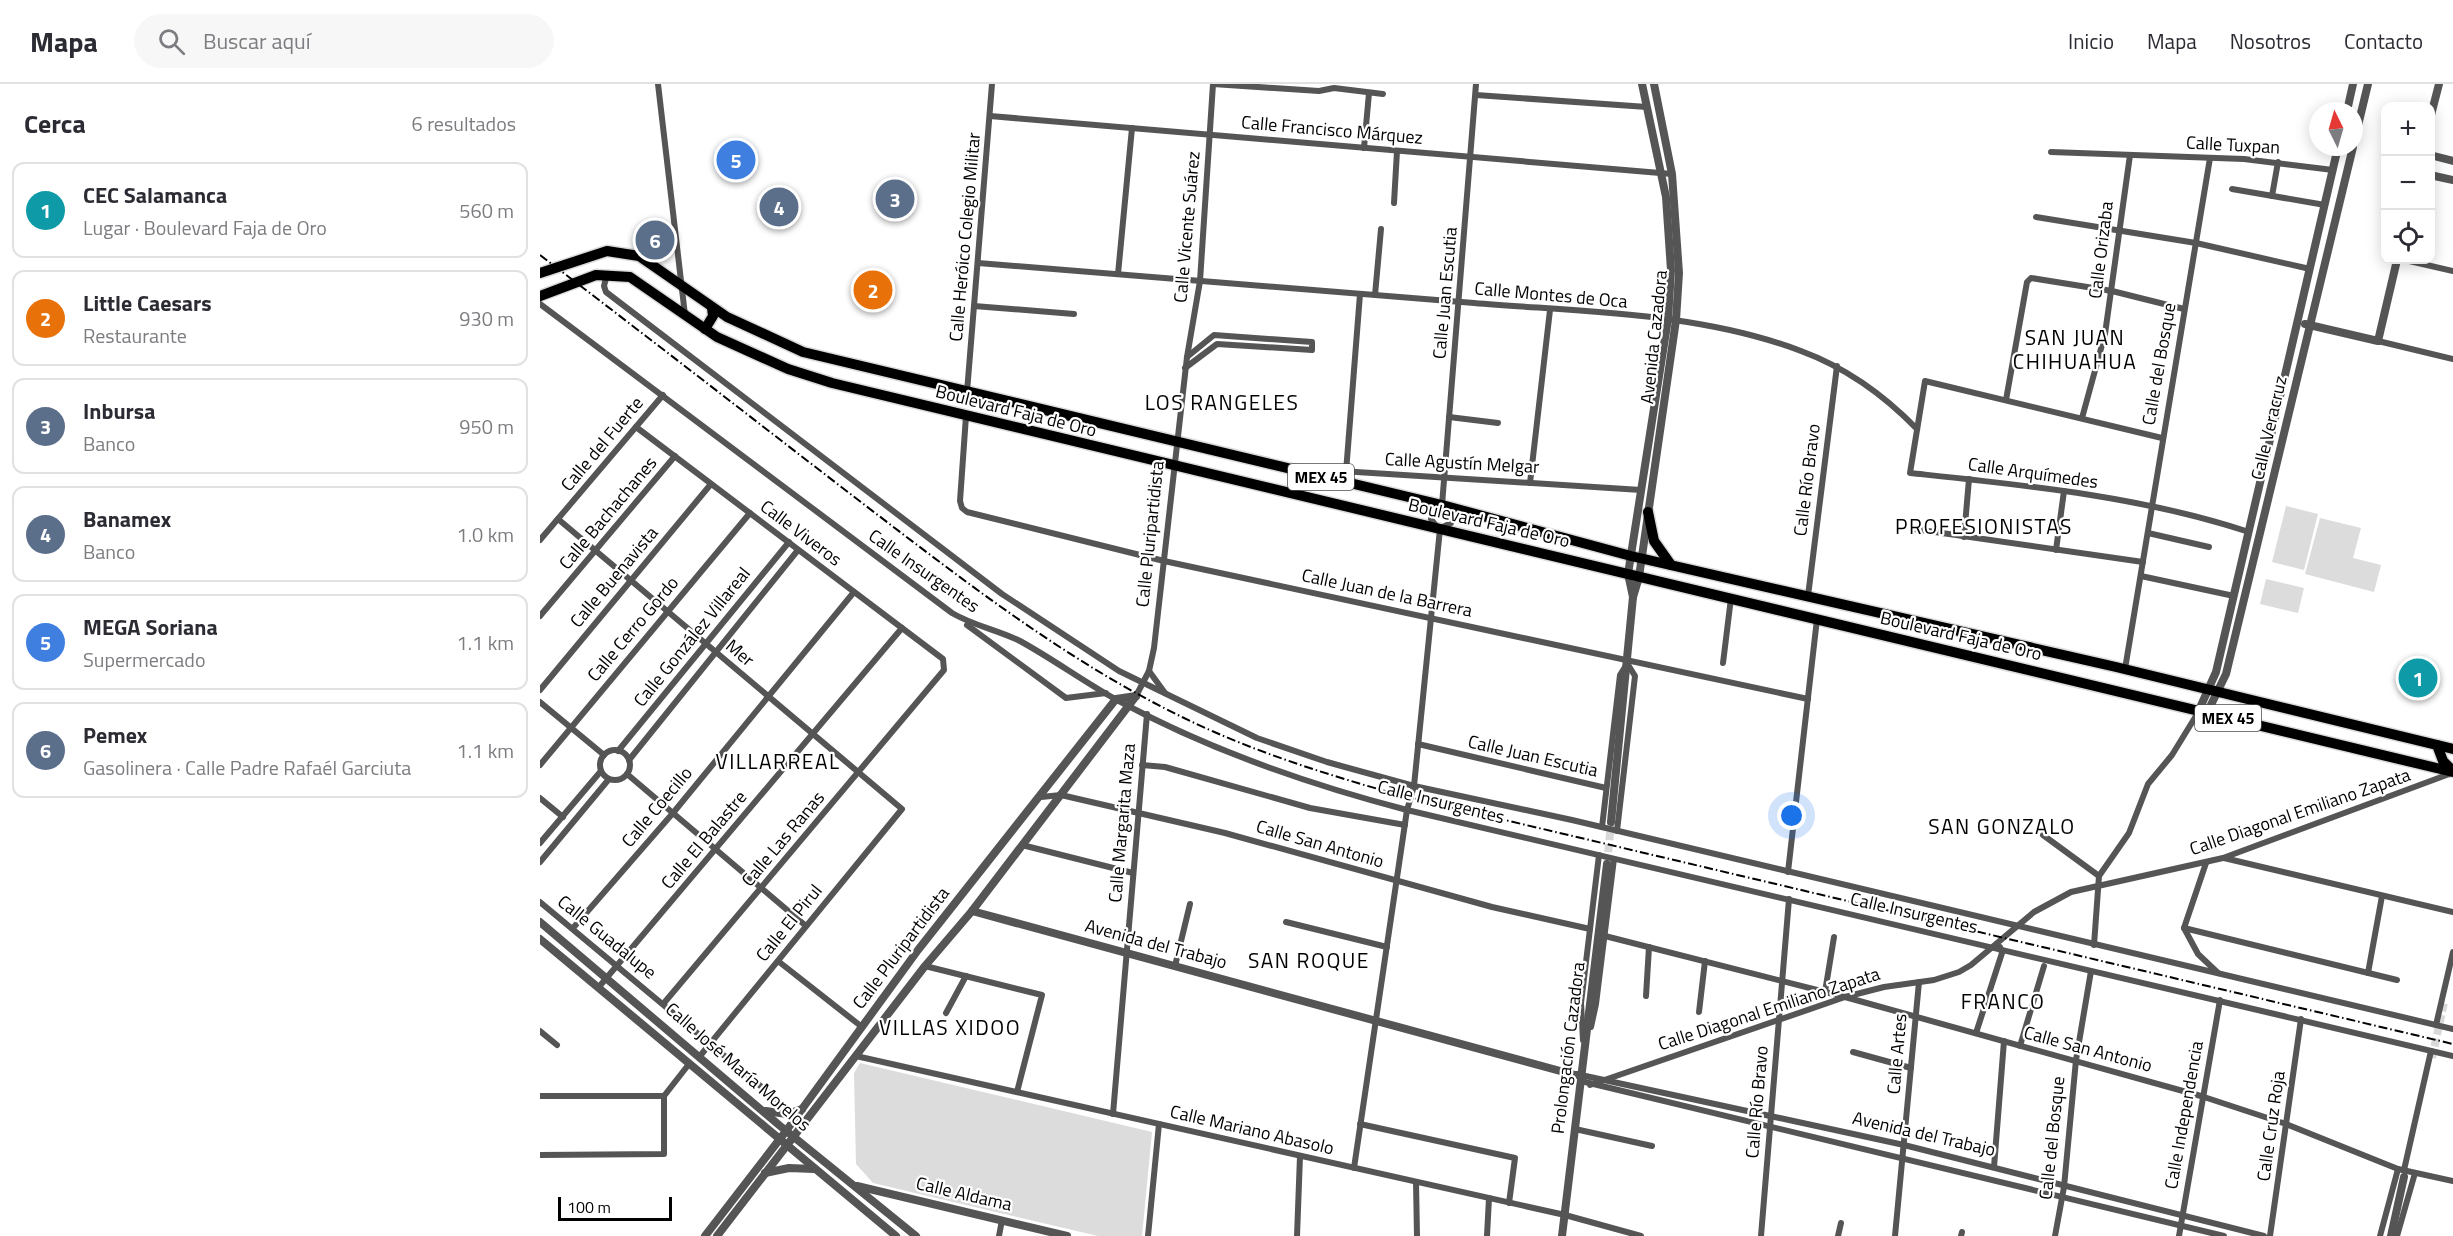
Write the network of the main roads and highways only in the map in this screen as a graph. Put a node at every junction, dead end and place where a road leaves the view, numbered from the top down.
1 (571, 263) junction
2 (540, 273) edge
3 (586, 278) junction
4 (540, 296) edge
5 (712, 308) junction
6 (705, 329) junction
7 (1648, 512) road end
8 (1671, 565) junction
9 (2007, 642) junction
10 (2002, 663) junction
11 (2437, 745) junction
12 (2453, 750) edge
13 (2453, 772) edge

1 - 2 main road, Boulevard Faja de Oro / MEX 45
1 - 3 main road
1 - 5 main road, Boulevard Faja de Oro / MEX 45
3 - 4 main road, Boulevard Faja de Oro / MEX 45
3 - 6 main road, Boulevard Faja de Oro / MEX 45
5 - 6 main road
5 - 8 main road, Boulevard Faja de Oro / MEX 45
6 - 10 main road, Boulevard Faja de Oro / MEX 45
7 - 8 main road
8 - 9 main road, Boulevard Faja de Oro / MEX 45
9 - 10 main road
9 - 11 main road, Boulevard Faja de Oro / MEX 45
10 - 13 main road, Boulevard Faja de Oro / MEX 45
11 - 12 main road, Boulevard Faja de Oro / MEX 45
11 - 13 main road

